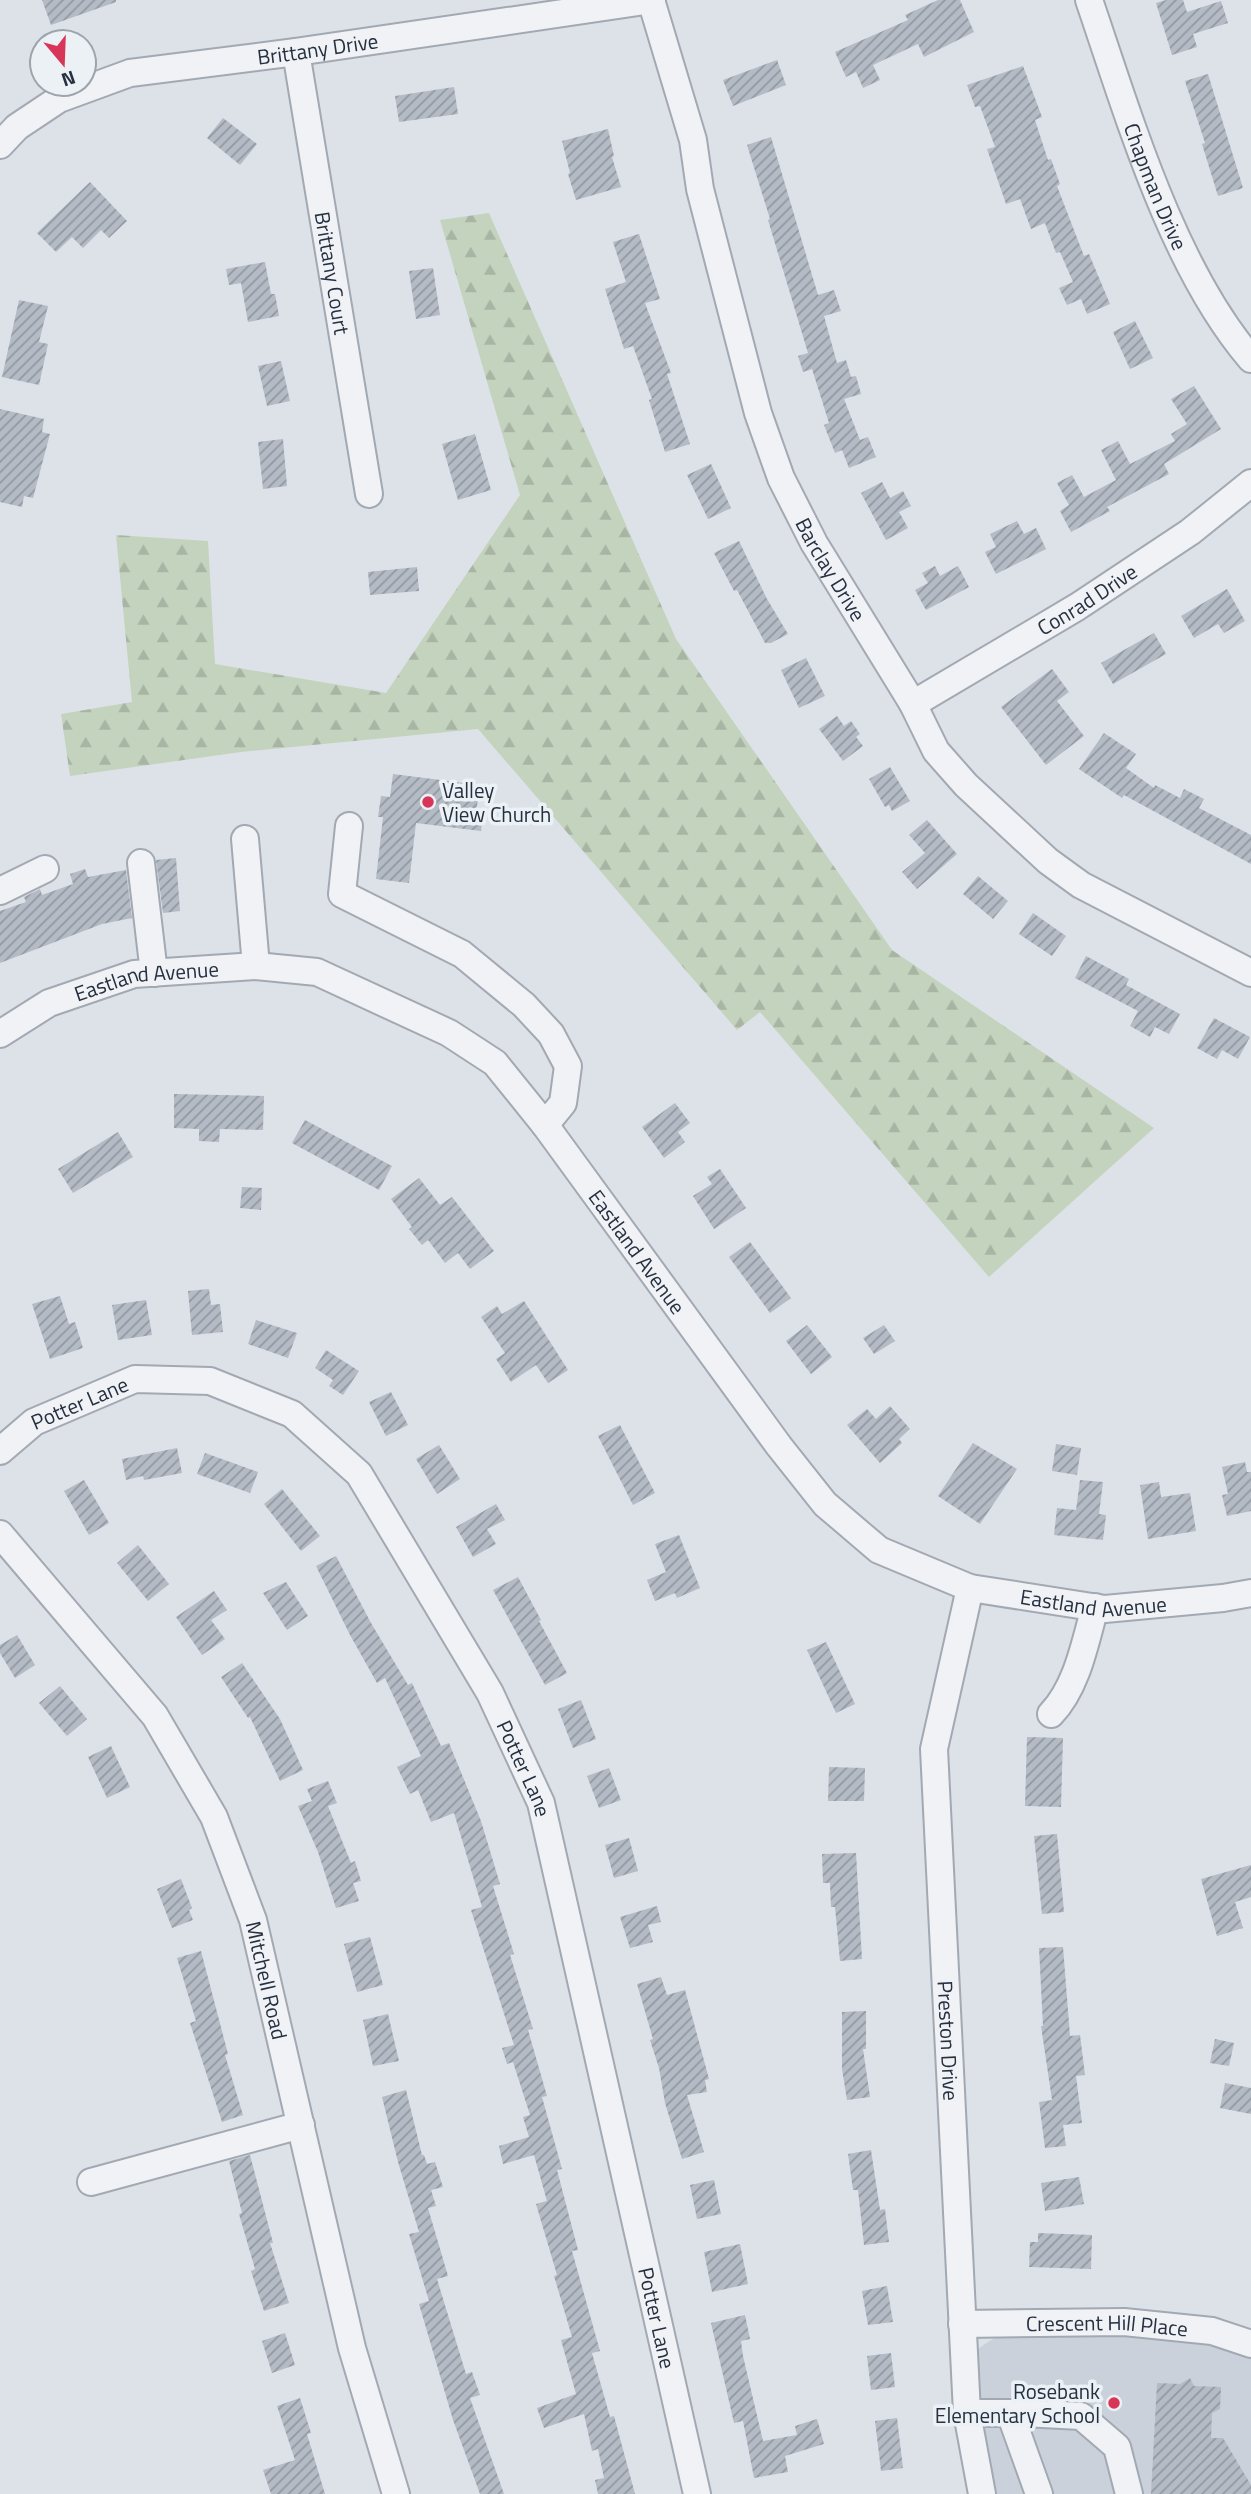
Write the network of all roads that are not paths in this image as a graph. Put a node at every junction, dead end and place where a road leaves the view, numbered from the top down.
1 (651, 0) edge
2 (1089, 0) edge
3 (296, 52) junction
4 (0, 145) edge
5 (1251, 359) edge
6 (1251, 483) edge
7 (369, 494) dead end
8 (913, 704) junction
9 (349, 826) dead end
10 (245, 839) dead end
11 (141, 863) dead end
12 (45, 869) dead end
13 (0, 891) edge
14 (257, 966) junction
15 (154, 973) junction
16 (1251, 973) edge
17 (0, 1034) edge
18 (545, 1125) junction
19 (0, 1451) edge
20 (0, 1534) edge
21 (970, 1588) junction
22 (1251, 1592) edge
23 (1095, 1607) junction
24 (1051, 1714) dead end
25 (302, 2125) junction
26 (91, 2182) dead end
27 (962, 2324) junction
28 (1251, 2344) edge
29 (967, 2413) junction
30 (1010, 2413) junction
31 (396, 2494) edge
32 (697, 2494) edge
33 (982, 2494) edge
34 (1038, 2494) edge
35 (1129, 2494) edge

1 - 3 street, Brittany Drive
1 - 8 street, Barclay Drive
2 - 5 street, Chapman Drive
3 - 4 street, Brittany Drive
3 - 7 street, Brittany Court
6 - 8 street, Conrad Drive
8 - 16 street, Barclay Drive
9 - 18 street
10 - 14 street
11 - 15 street
12 - 13 street
14 - 15 street, Eastland Avenue
14 - 18 street, Eastland Avenue
15 - 17 street, Eastland Avenue
18 - 21 street, Eastland Avenue
19 - 32 street, Potter Lane
20 - 25 street, Mitchell Road
21 - 23 street, Eastland Avenue
21 - 27 street, Preston Drive
22 - 23 street, Eastland Avenue
23 - 24 street
25 - 26 street
25 - 31 street, Mitchell Road
27 - 28 street, Crescent Hill Place
27 - 29 street, Preston Drive
29 - 30 street
29 - 33 street, Preston Drive
30 - 34 street
30 - 35 street

